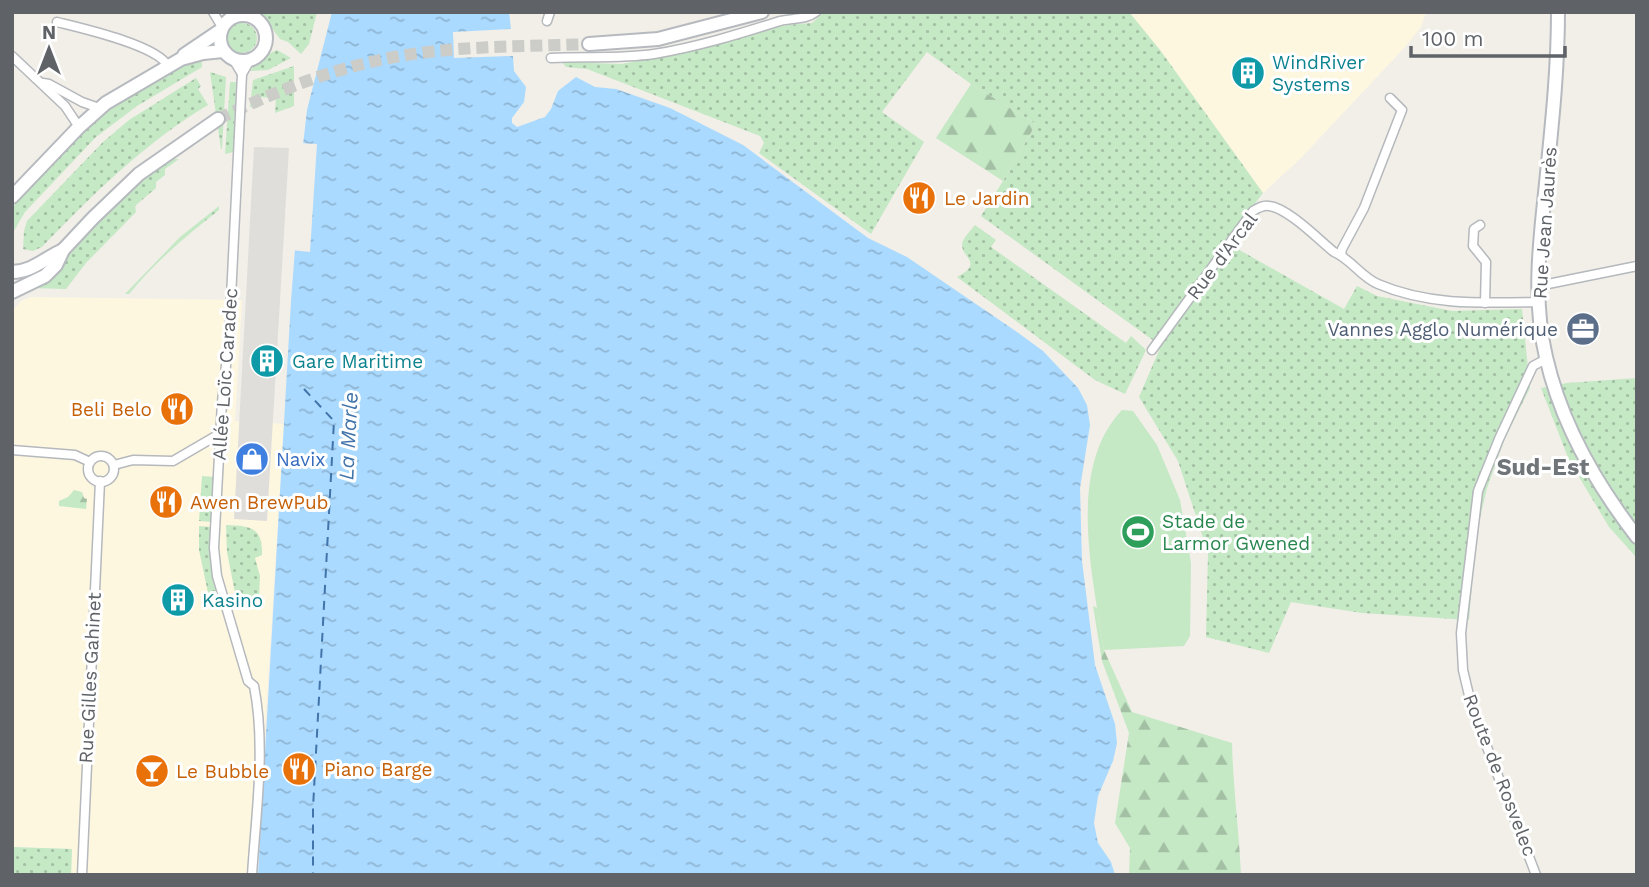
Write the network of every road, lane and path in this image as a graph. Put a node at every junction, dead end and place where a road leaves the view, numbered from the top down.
1 (213, 12) edge
2 (762, 12) edge
3 (816, 12) edge
4 (1558, 12) edge
5 (255, 15) edge
6 (57, 22) dead end
7 (226, 22) edge
8 (589, 44) tunnel mouth
9 (228, 55) junction
10 (12, 56) edge
11 (551, 58) dead end
12 (181, 59) junction
13 (250, 60) junction
14 (169, 65) junction
15 (242, 74) junction
16 (43, 83) junction
17 (1390, 98) dead end
18 (99, 108) junction
19 (218, 120) tunnel mouth
20 (79, 127) junction
21 (12, 197) edge
22 (1480, 225) dead end
23 (63, 250) junction
24 (1341, 255) junction
25 (1637, 266) edge
26 (12, 272) edge
27 (1538, 286) junction
28 (12, 292) edge
29 (1539, 302) junction
30 (1485, 303) junction
31 (1152, 350) dead end
32 (1546, 359) junction
33 (221, 433) junction
34 (12, 450) edge
35 (90, 462) junction
36 (114, 465) junction
37 (100, 481) junction
38 (1637, 537) edge
39 (82, 875) edge
40 (252, 875) edge
41 (1536, 875) edge

1 - 7 street
2 - 8 main road
3 - 11 street
4 - 27 main road, Rue Jean Jaurès
5 - 7 main road
5 - 13 main road
6 - 14 street
7 - 9 main road
7 - 12 main road
9 - 12 main road
9 - 13 main road
9 - 15 street
10 - 16 street
12 - 14 main road
13 - 15 street, Allée Loïc Caradec
14 - 18 main road
15 - 33 street, Allée Loïc Caradec
16 - 18 street
16 - 20 street
17 - 24 street
18 - 20 main road
19 - 23 main road
20 - 21 main road
22 - 30 street
23 - 26 main road
23 - 28 main road
24 - 30 street, Rue d'Arcal
24 - 31 street, Rue d'Arcal
25 - 27 street
27 - 29 main road, Rue Jean Jaurès
29 - 30 street, Rue d'Arcal
29 - 32 main road, Rue Jean Jaurès
32 - 38 main road, Rue Jean Jaurès
32 - 41 street, Route de Rosvelec
33 - 36 street
33 - 40 street, Allée Loïc Caradec
34 - 35 street
35 - 36 street
35 - 37 street
36 - 37 street
37 - 39 street, Rue Gilles Gahinet

